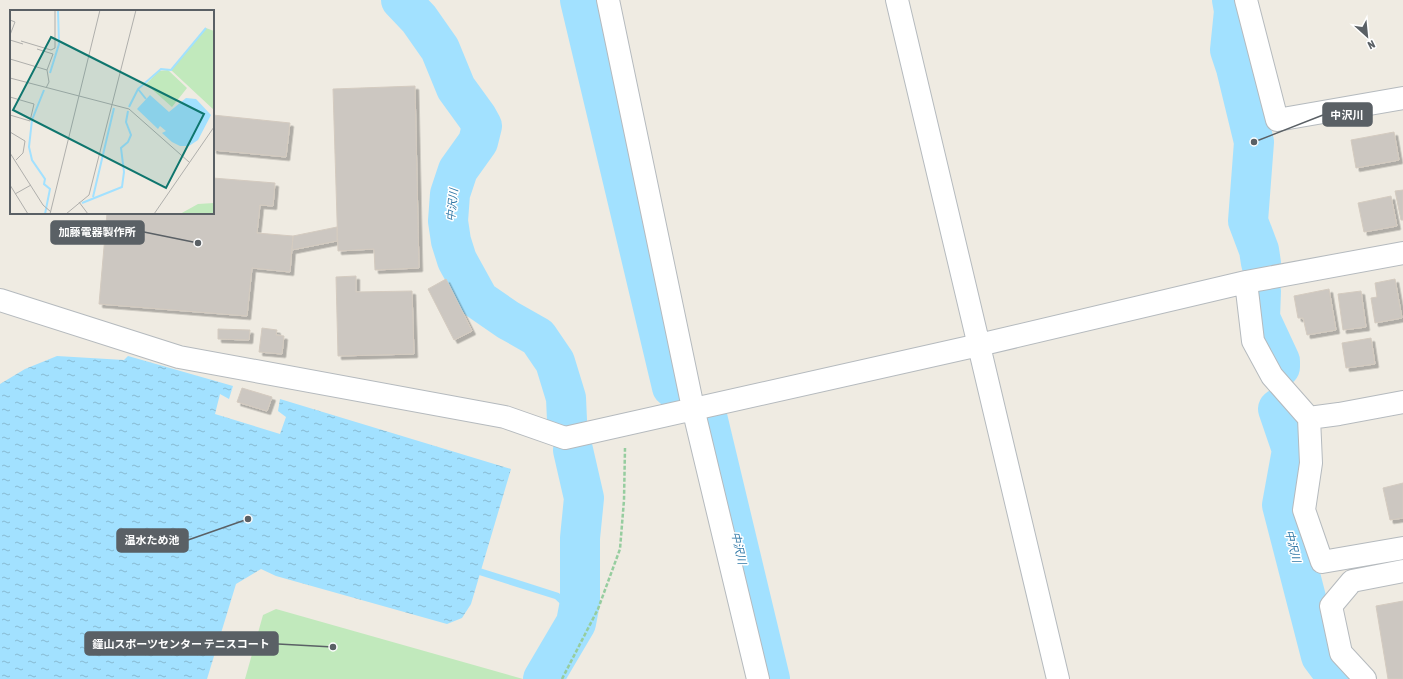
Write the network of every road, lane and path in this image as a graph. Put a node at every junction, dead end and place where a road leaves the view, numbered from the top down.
1 (608, 0) edge
2 (897, 0) edge
3 (1246, 0) edge
4 (1403, 98) edge
5 (1403, 253) edge
6 (1246, 282) junction
7 (0, 300) edge
8 (979, 345) junction
9 (1403, 402) edge
10 (693, 408) junction
11 (1309, 418) junction
12 (625, 423) junction
13 (1403, 548) edge
14 (1403, 572) edge
15 (562, 679) edge
16 (758, 679) edge
17 (1058, 679) edge
18 (1365, 679) edge

1 - 10 street
2 - 8 street
3 - 4 street
5 - 6 street
6 - 8 street
6 - 11 street
7 - 12 street
8 - 10 street
8 - 17 street
9 - 11 street
10 - 12 street
10 - 16 street
11 - 13 street
12 - 15 path
14 - 18 street

